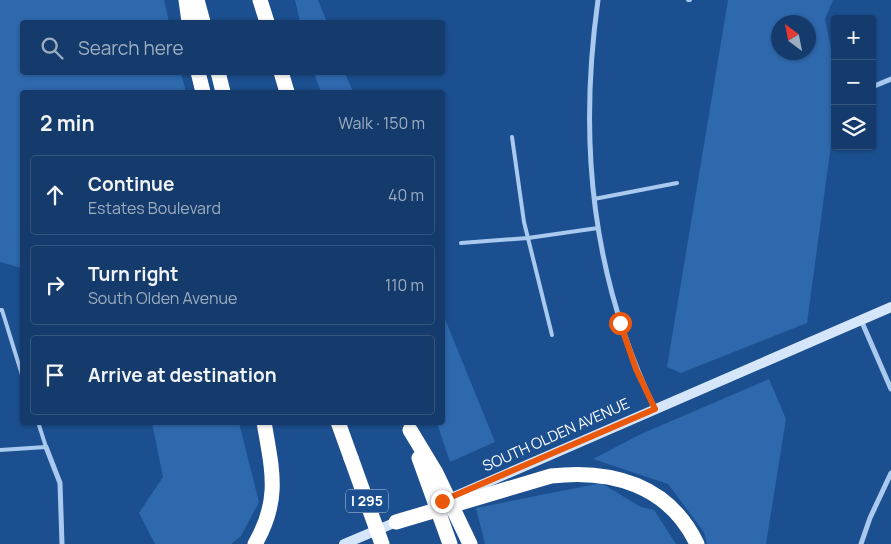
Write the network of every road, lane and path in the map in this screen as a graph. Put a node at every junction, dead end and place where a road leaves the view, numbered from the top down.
1 (186, 0) edge
2 (197, 0) edge
3 (260, 0) edge
4 (598, 0) edge
5 (189, 20) edge
6 (202, 20) edge
7 (266, 20) edge
8 (199, 75) edge
9 (219, 75) edge
10 (282, 75) edge
11 (891, 79) edge
12 (876, 85) edge
13 (202, 90) edge
14 (222, 90) edge
15 (286, 90) edge
16 (512, 137) dead end
17 (677, 183) dead end
18 (594, 200) junction
19 (598, 228) junction
20 (528, 238) junction
21 (461, 243) dead end
22 (891, 307) edge
23 (0, 310) edge
24 (861, 320) junction
25 (552, 335) dead end
26 (20, 368) edge
27 (891, 389) edge
28 (655, 409) junction
29 (39, 425) edge
30 (264, 425) edge
31 (339, 425) edge
32 (408, 426) edge
33 (46, 447) junction
34 (0, 450) edge
35 (891, 473) edge
36 (396, 522) junction
37 (62, 544) edge
38 (255, 544) edge
39 (344, 544) edge
40 (382, 544) edge
41 (450, 544) edge
42 (470, 544) edge
43 (697, 544) edge
44 (861, 544) edge

1 - 5 highway
2 - 6 highway
3 - 7 highway
4 - 18 street
8 - 13 highway
9 - 14 highway
10 - 15 highway
11 - 12 street
16 - 20 lane
17 - 18 lane
18 - 19 street
19 - 20 lane
19 - 28 street
20 - 21 lane
20 - 25 lane
22 - 24 main road, SOUTH OLDEN AVENUE
23 - 26 lane
24 - 27 street
24 - 28 main road, SOUTH OLDEN AVENUE
28 - 36 main road, SOUTH OLDEN AVENUE
29 - 33 lane
30 - 38 highway
31 - 40 highway, I 295, bridge
32 - 41 highway, bridge
32 - 42 highway, bridge
33 - 34 lane
33 - 37 street
35 - 44 street
36 - 39 main road, SOUTH OLDEN AVENUE
36 - 43 highway

